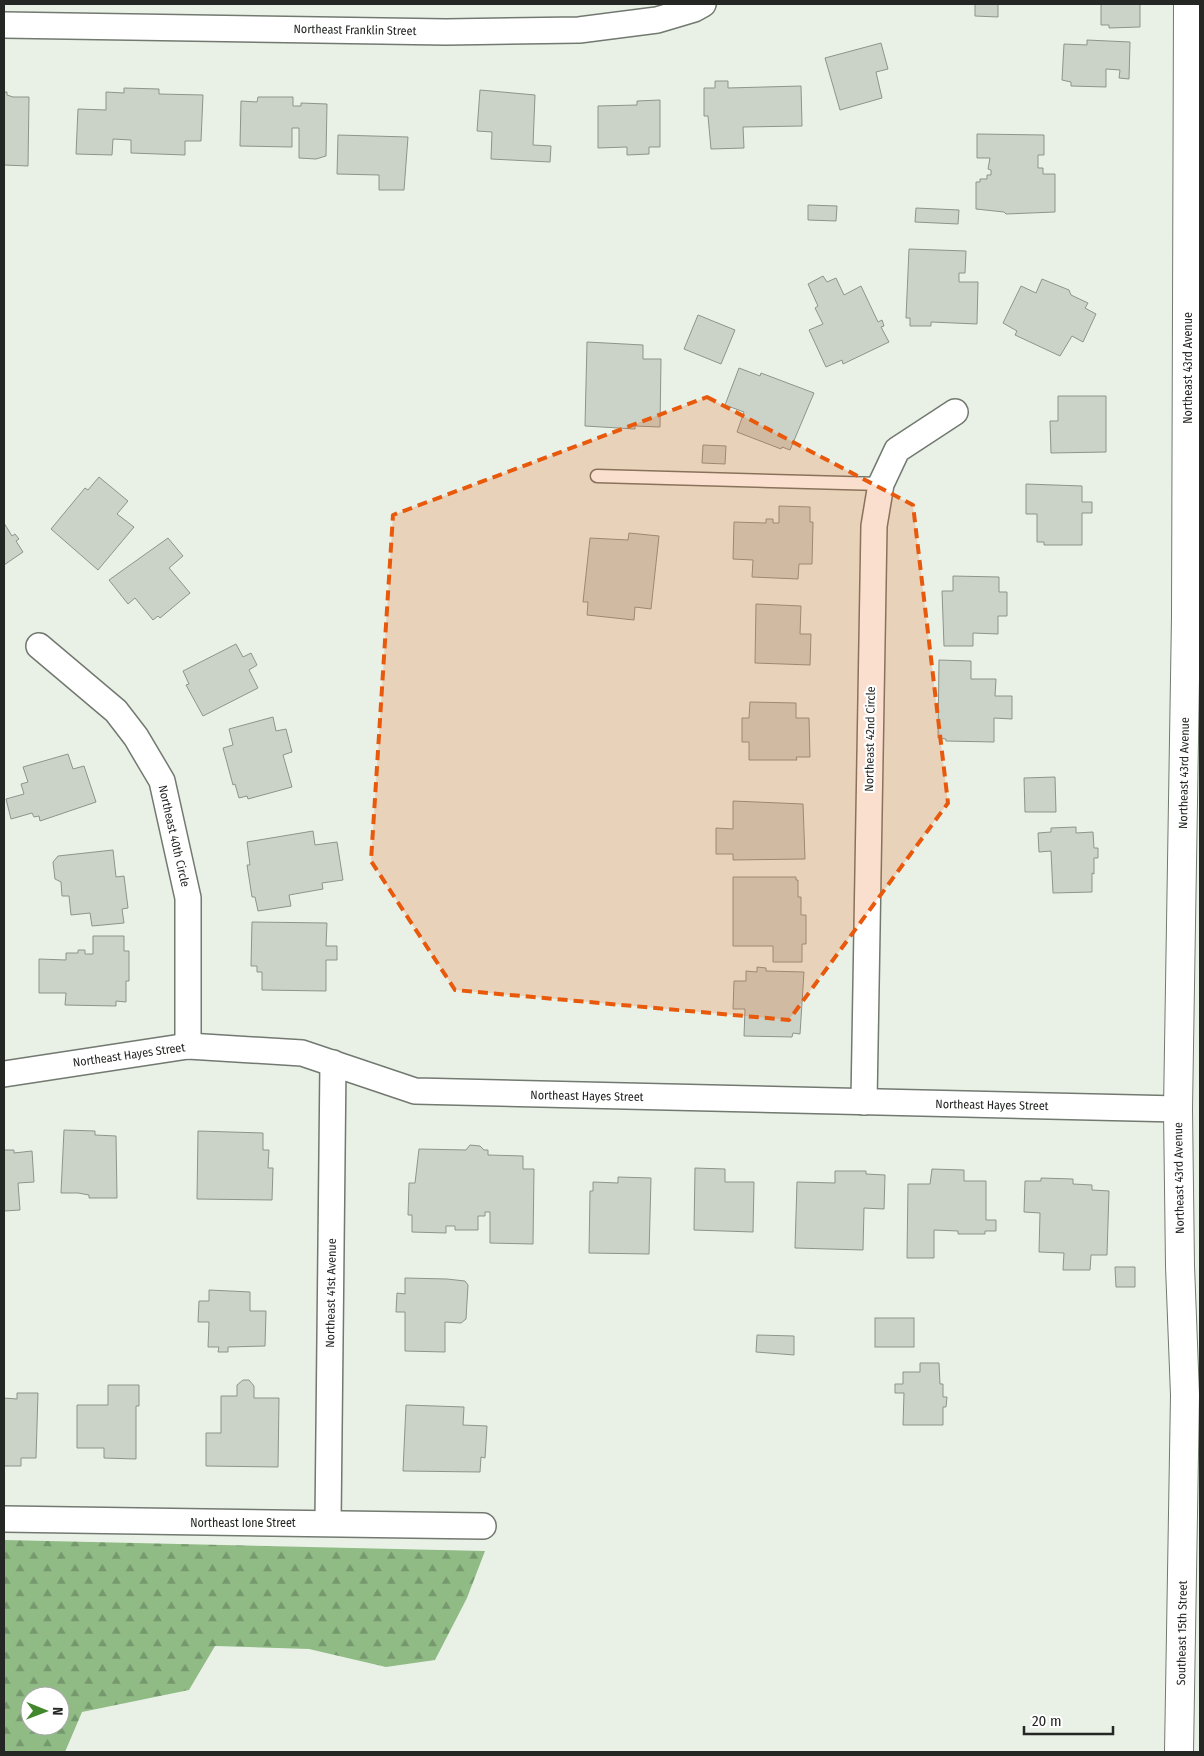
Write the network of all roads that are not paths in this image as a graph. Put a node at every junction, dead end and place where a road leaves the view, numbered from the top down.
1 (703, 4) edge
2 (1188, 4) edge
3 (4, 25) edge
4 (1194, 257) edge
5 (954, 412) dead end
6 (596, 476) dead end
7 (881, 484) junction
8 (39, 646) dead end
9 (188, 1046) junction
10 (334, 1063) junction
11 (4, 1074) edge
12 (864, 1102) junction
13 (1178, 1109) junction
14 (4, 1519) edge
15 (328, 1523) junction
16 (483, 1526) dead end
17 (1183, 1543) joint
18 (1179, 1752) edge

1 - 3 street, Northeast Franklin Street
2 - 4 street, Northeast 43rd Avenue
4 - 13 street, Northeast 43rd Avenue
5 - 7 street, Northeast 42nd Circle
6 - 7 lane
7 - 12 street, Northeast 42nd Circle
8 - 9 street, Northeast 40th Circle
9 - 10 street, Northeast Hayes Street
9 - 11 street, Northeast Hayes Street
10 - 12 street, Northeast Hayes Street
10 - 15 street, Northeast 41st Avenue
12 - 13 street, Northeast Hayes Street
13 - 17 street, Northeast 43rd Avenue
14 - 15 street, Northeast Ione Street
15 - 16 street, Northeast Ione Street
17 - 18 street, Southeast 15th Street

